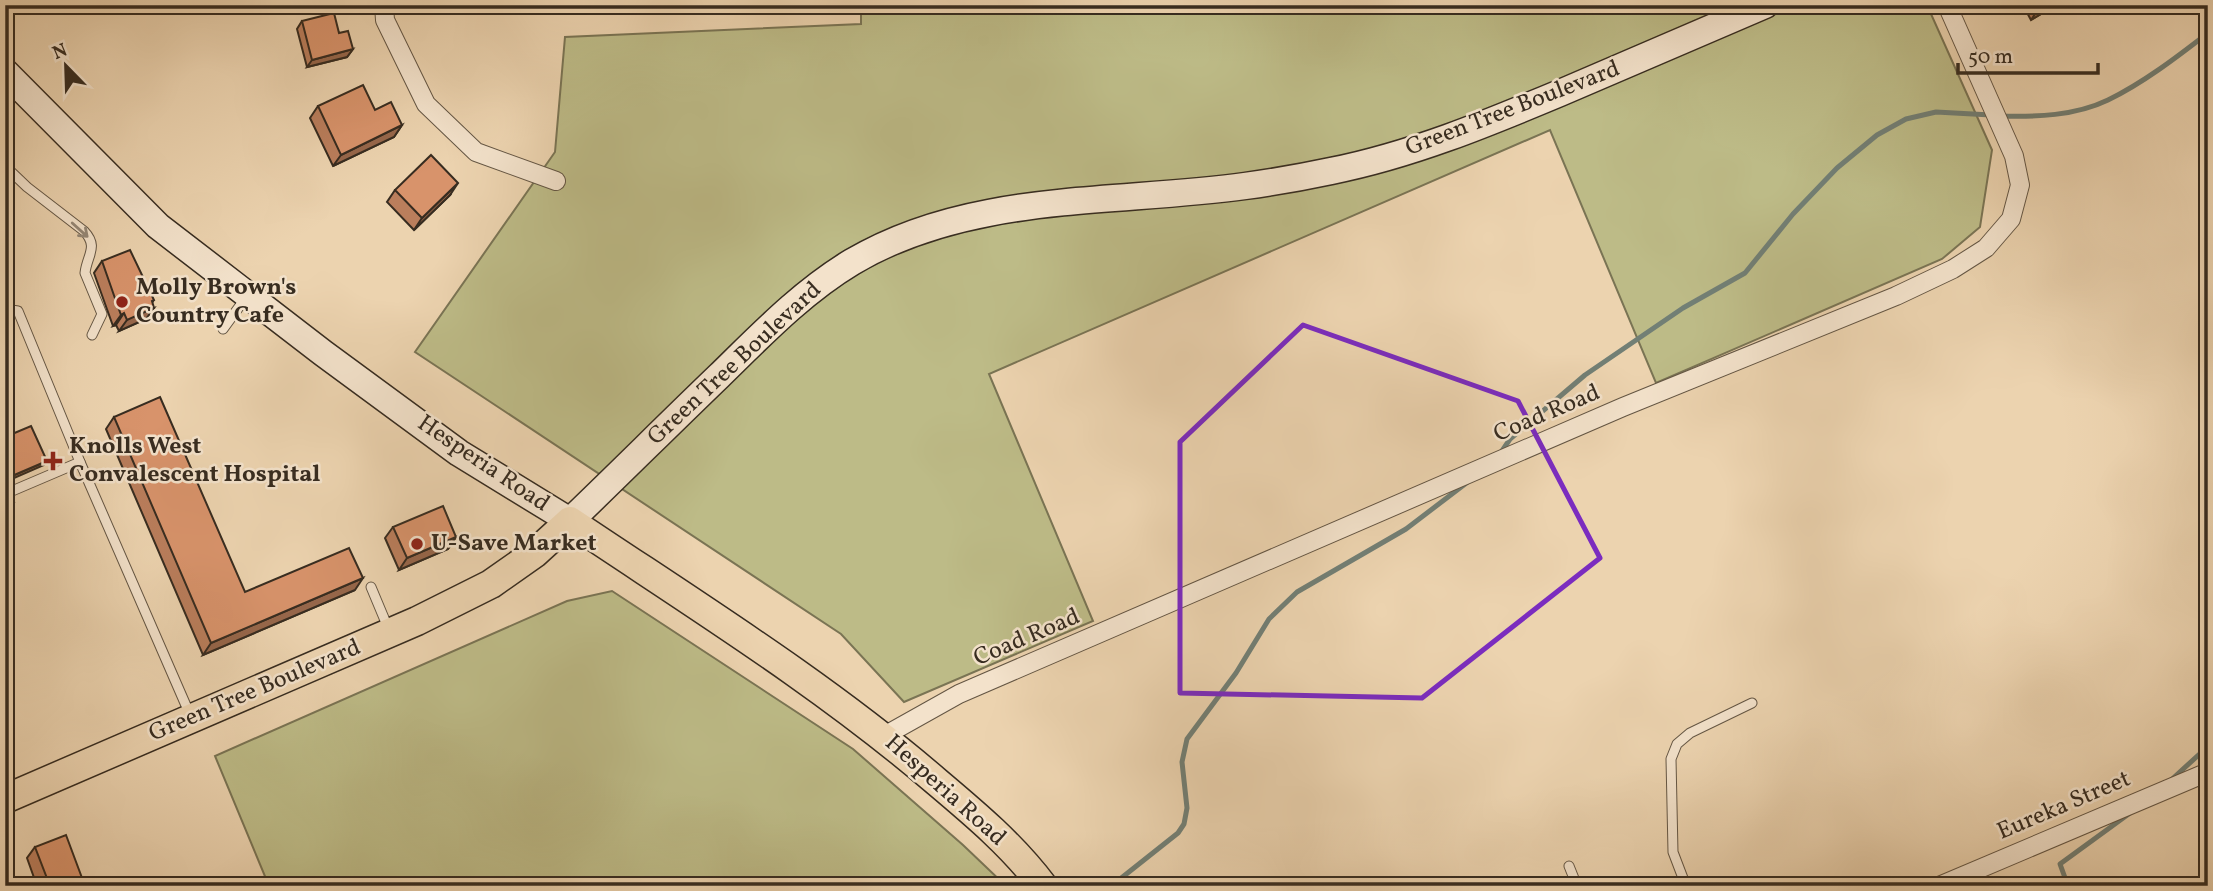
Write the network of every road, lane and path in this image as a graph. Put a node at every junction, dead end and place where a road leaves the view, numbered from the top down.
1 (384, 5) edge
2 (1765, 5) edge
3 (1947, 5) edge
4 (6, 75) edge
5 (5, 166) edge
6 (556, 181) dead end
7 (248, 295) junction
8 (5, 309) edge
9 (223, 329) dead end
10 (92, 335) dead end
11 (80, 462) junction
12 (5, 494) edge
13 (570, 521) junction
14 (371, 587) dead end
15 (390, 633) junction
16 (1752, 703) dead end
17 (191, 718) junction
18 (884, 737) junction
19 (2208, 772) edge
20 (6, 797) edge
21 (1569, 866) dead end
22 (1043, 886) edge
23 (1577, 886) edge
24 (1686, 886) edge
25 (1939, 886) edge

1 - 6 street
2 - 13 main road, Green Tree Boulevard
3 - 18 street, Coad Road
4 - 7 main road, Hesperia Road
5 -> 10 lane
7 - 9 lane
7 - 13 main road, Hesperia Road
8 - 11 lane
11 - 12 lane
11 - 17 lane
13 - 15 main road, Green Tree Boulevard
13 - 18 main road, Hesperia Road
14 - 15 lane
15 - 17 main road, Green Tree Boulevard
16 - 24 lane
17 - 20 main road, Green Tree Boulevard
18 - 22 main road, Hesperia Road
19 - 25 street, Eureka Street
21 - 23 lane

